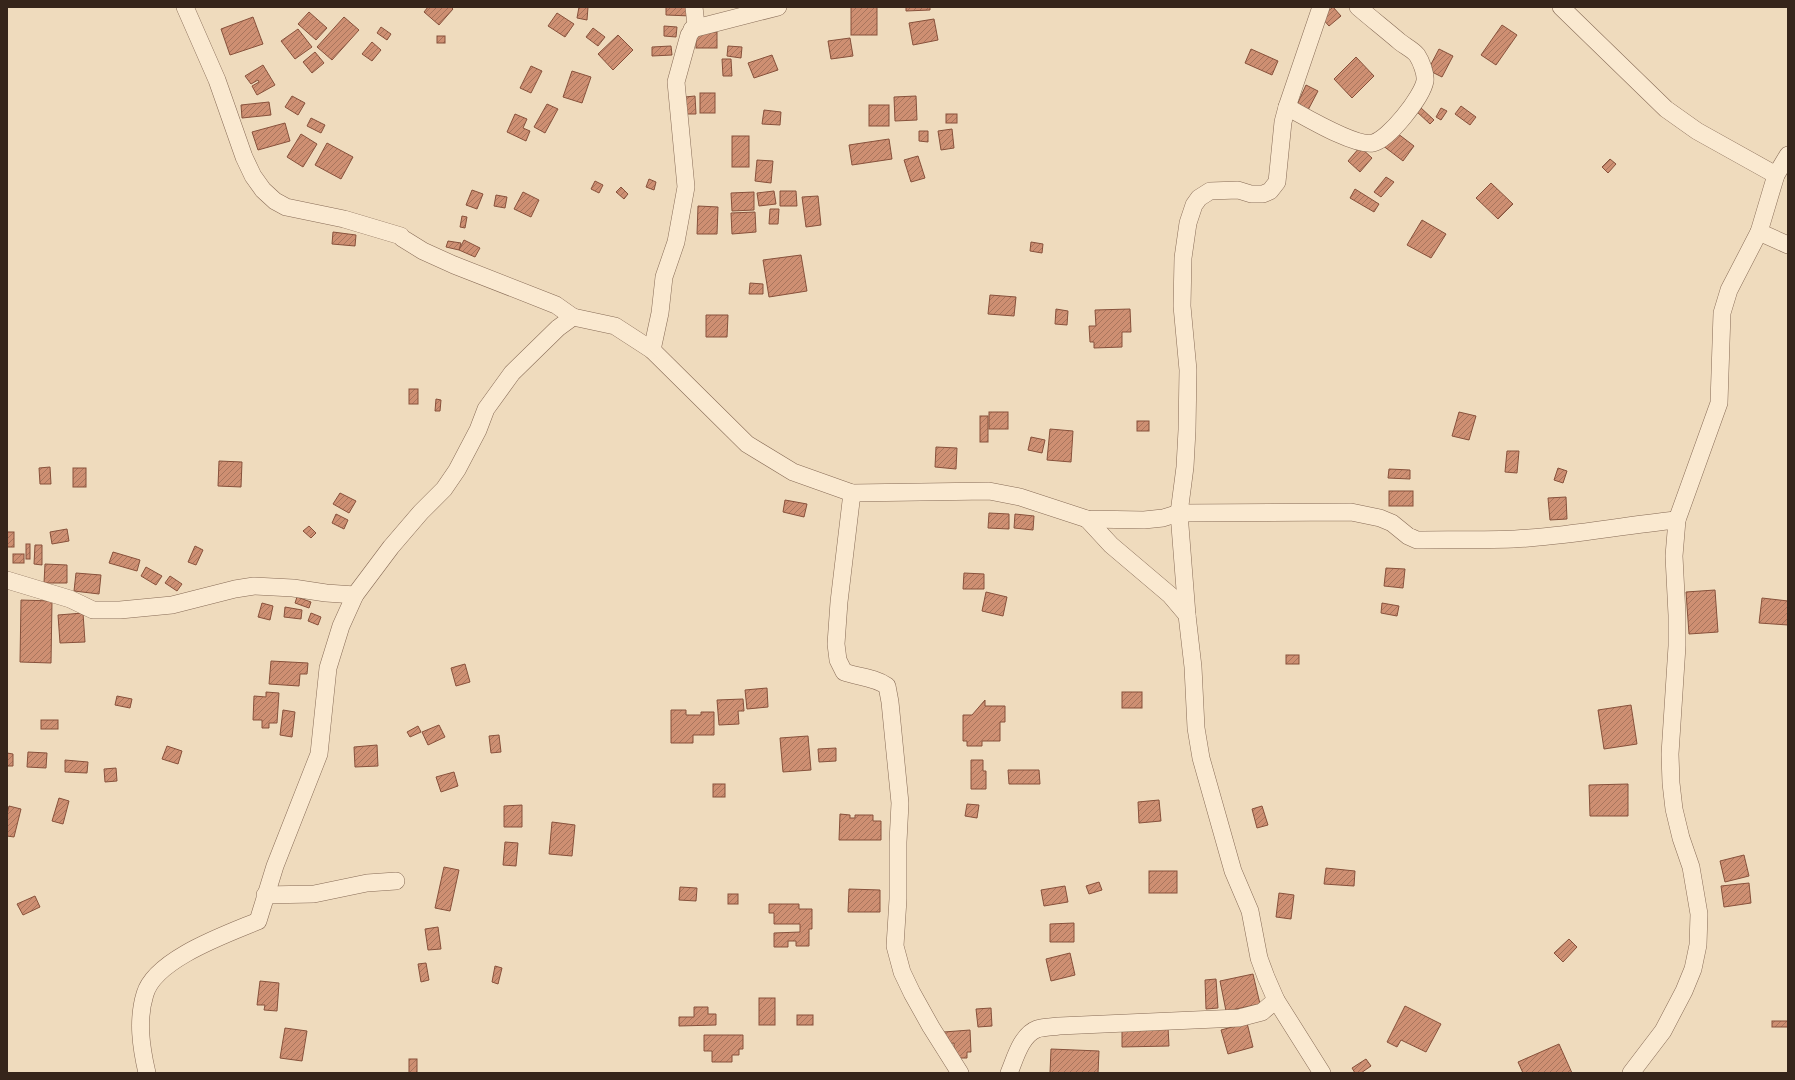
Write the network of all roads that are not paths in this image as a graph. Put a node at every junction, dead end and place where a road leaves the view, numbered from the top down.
1 (185, 7) edge
2 (694, 7) edge
3 (778, 7) edge
4 (1321, 7) edge
5 (1358, 7) edge
6 (1561, 7) edge
7 (692, 29) junction
8 (1287, 107) junction
9 (1788, 155) edge
10 (1776, 175) junction
11 (1760, 232) junction
12 (1788, 245) edge
13 (574, 317) junction
14 (652, 350) junction
15 (852, 493) junction
16 (1179, 513) junction
17 (1087, 519) junction
18 (1677, 520) junction
19 (7, 580) edge
20 (355, 595) junction
21 (1187, 614) junction
22 (396, 881) dead end
23 (265, 896) junction
24 (1276, 1000) junction
25 (148, 1073) edge
26 (960, 1073) edge
27 (1009, 1073) edge
28 (1322, 1073) edge
29 (1631, 1073) edge

1 - 13 street
2 - 7 street
3 - 7 street
4 - 8 street
5 - 8 street
6 - 10 street
7 - 14 street
8 - 16 street
9 - 10 street
10 - 11 street
11 - 12 street
11 - 18 street
13 - 14 street
13 - 20 street
14 - 15 street
15 - 17 street
15 - 26 street
16 - 17 street
16 - 18 street
16 - 21 street
17 - 21 street
18 - 29 street
19 - 20 street
20 - 23 street
21 - 24 street
22 - 23 street
23 - 25 street
24 - 27 street
24 - 28 street

